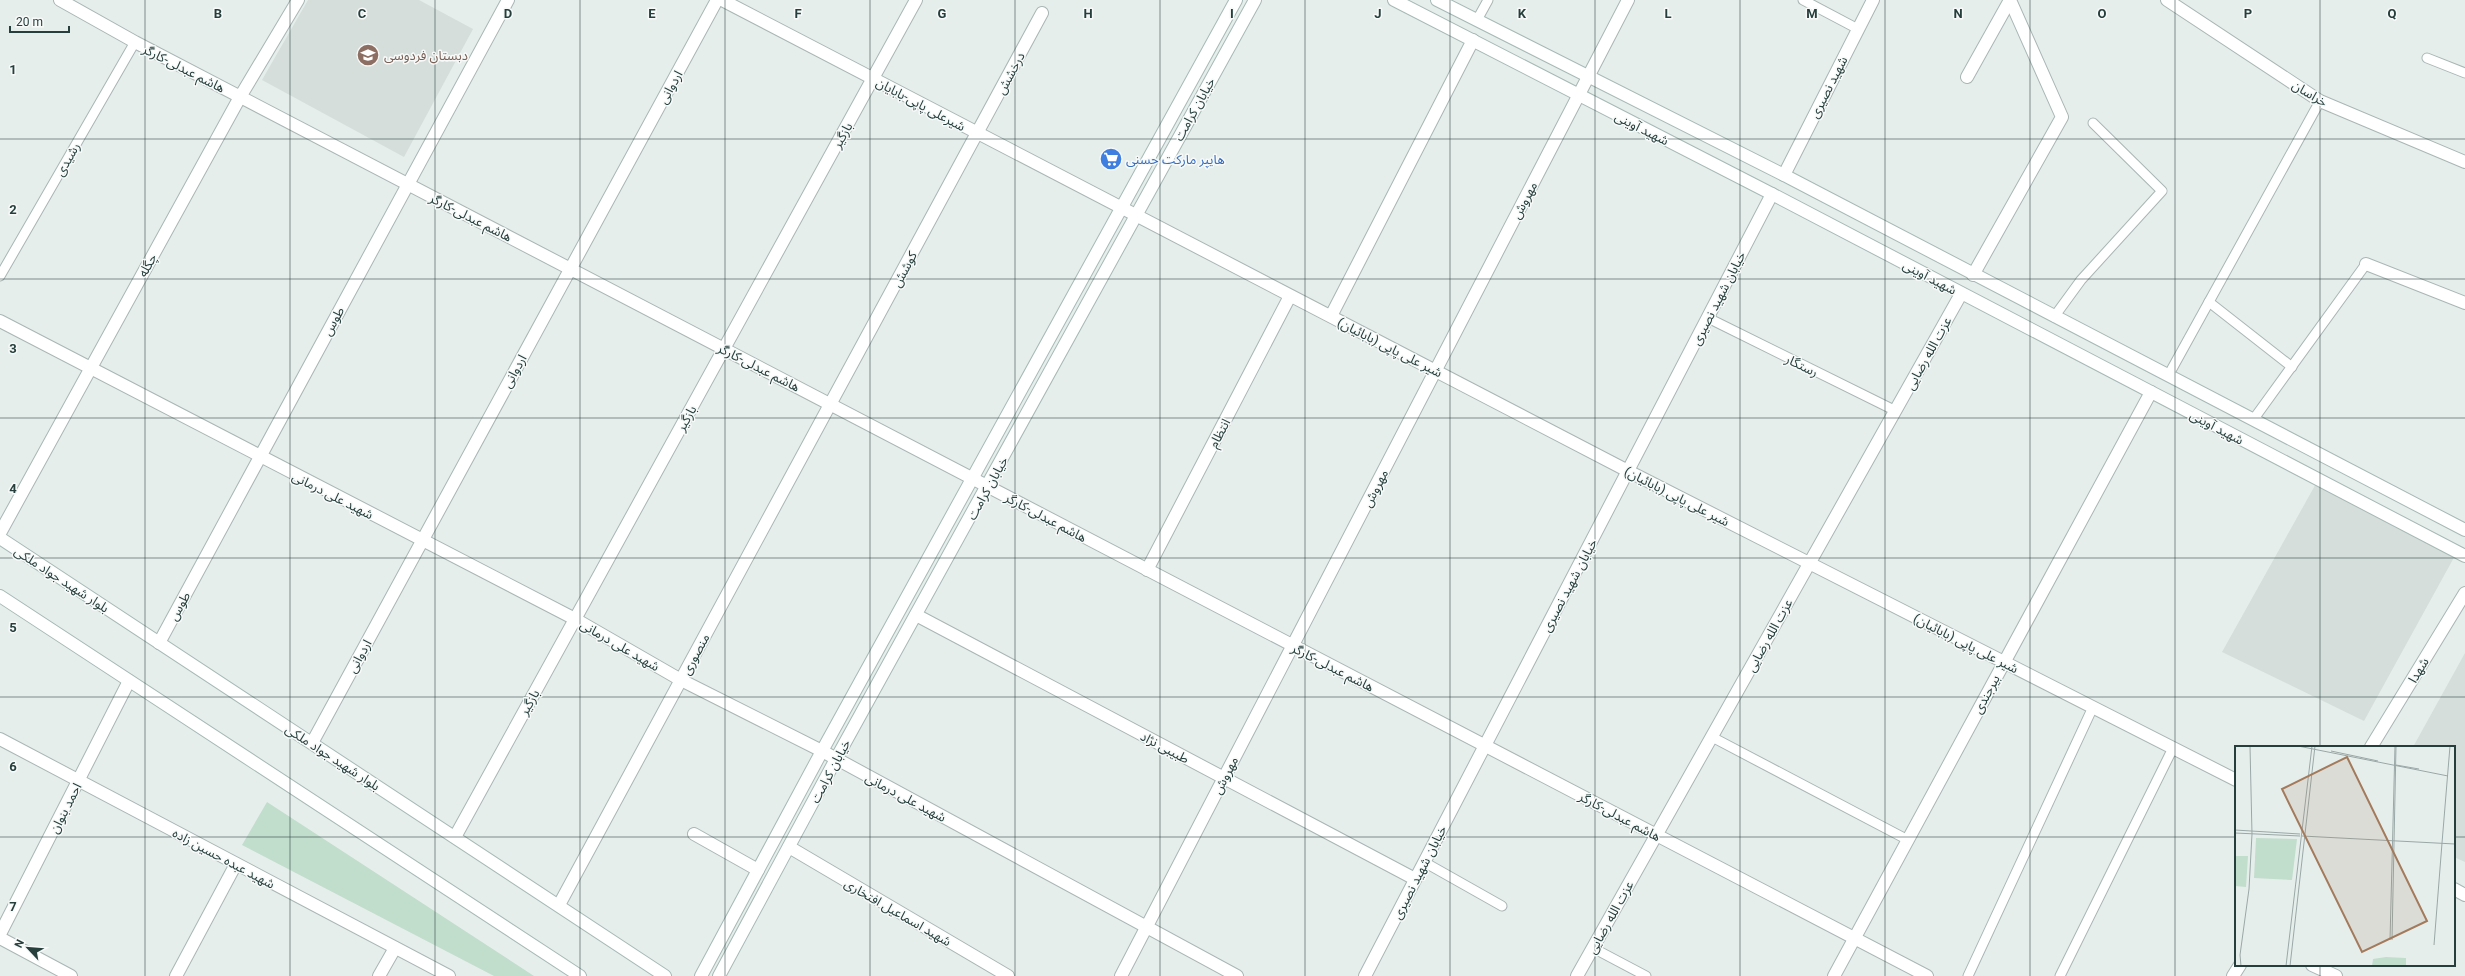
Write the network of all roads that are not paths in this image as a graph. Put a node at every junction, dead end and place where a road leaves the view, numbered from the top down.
1 (60, 0) edge
2 (298, 0) edge
3 (508, 0) edge
4 (717, 0) edge
5 (722, 0) edge
6 (916, 0) edge
7 (1236, 0) edge
8 (1255, 0) edge
9 (1394, 0) edge
10 (1437, 0) edge
11 (1488, 0) edge
12 (1628, 0) edge
13 (1803, 0) edge
14 (1873, 0) edge
15 (2010, 0) edge
16 (2168, 0) edge
17 (1042, 13) dead end
18 (1477, 20) junction
19 (1858, 29) junction
20 (1473, 40) junction
21 (135, 42) junction
22 (2427, 58) dead end
23 (2465, 73) edge
24 (1589, 76) junction
25 (1967, 77) dead end
26 (873, 78) junction
27 (1579, 96) junction
28 (240, 97) junction
29 (2320, 101) junction
30 (2093, 123) dead end
31 (977, 133) junction
32 (2465, 162) edge
33 (1784, 175) junction
34 (408, 184) junction
35 (1772, 194) junction
36 (1121, 208) junction
37 (1136, 215) junction
38 (2366, 264) joint
39 (570, 269) junction
40 (1973, 275) junction
41 (0, 276) edge
42 (1961, 294) junction
43 (1290, 296) junction
44 (2208, 302) junction
45 (2465, 303) edge
46 (1331, 316) junction
47 (2054, 317) junction
48 (1708, 318) junction
49 (0, 321) edge
50 (724, 349) junction
51 (90, 367) junction
52 (2292, 367) junction
53 (1435, 371) junction
54 (2168, 376) junction
55 (2151, 392) junction
56 (830, 404) junction
57 (1896, 411) junction
58 (2253, 420) junction
59 (259, 457) junction
60 (1628, 471) junction
61 (973, 479) junction
62 (988, 487) junction
63 (2465, 530) edge
64 (0, 533) edge
65 (0, 538) edge
66 (422, 540) junction
67 (2465, 556) edge
68 (1810, 564) junction
69 (1147, 570) junction
70 (2465, 593) edge
71 (0, 596) edge
72 (916, 615) junction
73 (575, 619) junction
74 (159, 643) junction
75 (1292, 646) junction
76 (2003, 662) junction
77 (681, 680) junction
78 (130, 681) junction
79 (2093, 707) junction
80 (1712, 736) junction
81 (0, 740) edge
82 (312, 743) junction
83 (1485, 746) junction
84 (2372, 746) edge
85 (2173, 748) junction
86 (822, 751) junction
87 (836, 759) junction
88 (1224, 778) junction
89 (2235, 779) edge
90 (79, 781) junction
91 (694, 834) dead end
92 (1657, 835) junction
93 (455, 837) junction
94 (1908, 840) junction
95 (789, 847) junction
96 (1424, 862) junction
97 (236, 864) junction
98 (758, 870) junction
99 (1415, 879) junction
100 (2455, 890) edge
101 (2465, 895) edge
102 (559, 905) junction
103 (1502, 906) dead end
104 (1146, 927) junction
105 (0, 934) edge
106 (0, 938) edge
107 (1854, 938) junction
108 (395, 948) junction
109 (1593, 948) junction
110 (2239, 966) edge
111 (2314, 966) edge
112 (71, 976) edge
113 (176, 976) edge
114 (379, 976) edge
115 (449, 976) edge
116 (580, 976) edge
117 (665, 976) edge
118 (701, 976) edge
119 (719, 976) edge
120 (1008, 976) edge
121 (1121, 976) edge
122 (1237, 976) edge
123 (1364, 976) edge
124 (1577, 976) edge
125 (1646, 976) edge
126 (1834, 976) edge
127 (1927, 976) edge
128 (1968, 976) edge
129 (2060, 976) edge
130 (2233, 976) edge
131 (2336, 976) edge

1 - 21 street, هاشم عبدلی-کارگر
2 - 28 street, چگله
3 - 34 street, طوس
4 - 39 street, اردوانی
5 - 26 street, شیرعلی پاپی-بابایان
6 - 26 street, بازگیر
7 - 36 street, خیابان کرامت
8 - 37 street, خیابان کرامت
9 - 20 street, شهید آوینی
10 - 18 street, شهید آوینی
11 - 18 lane
12 - 24 street, مهروش
13 - 19 lane
14 - 19 street, شهید نصیری
15 - 25 street
15 - 40 street
16 - 29 street, خراسان
17 - 31 street, درخشش
18 - 24 street, شهید آوینی
19 - 33 street, شهید نصیری
20 - 27 street, شهید آوینی
20 - 46 street
21 - 28 street, هاشم عبدلی-کارگر
21 - 41 lane, رشیدی
22 - 23 lane
24 - 27 street, مهروش
24 - 33 street, شهید آوینی
26 - 31 street, شیرعلی پاپی-بابایان
26 - 50 street, بازگیر
27 - 35 street, شهید آوینی
27 - 53 street, مهروش
28 - 34 street, هاشم عبدلی-کارگر
28 - 51 street, چگله
29 - 32 street, خراسان
29 - 44 lane
30 - 47 lane
31 - 36 street, شیرعلی پاپی-بابایان
31 - 56 street, کوشش
33 - 40 street, شهید آوینی
34 - 39 street, هاشم عبدلی-کارگر
34 - 59 street, طوس
35 - 42 street, شهید آوینی
35 - 48 street, خیابان شهید نصیری
36 - 37 street, شیر علی پاپی (بابائیان)
36 - 61 street, خیابان کرامت
37 - 43 street, شیر علی پاپی (بابائیان)
37 - 62 street, خیابان کرامت
38 - 45 street
38 - 52 lane
39 - 50 street, هاشم عبدلی-کارگر
39 - 66 street, اردوانی
40 - 47 street, شهید آوینی
42 - 55 street, شهید آوینی
42 - 57 street, عزت الله رضایی
43 - 46 street, شیر علی پاپی (بابائیان)
43 - 69 street, انتظام
44 - 52 lane
44 - 54 lane
46 - 53 street, شیر علی پاپی (بابائیان)
47 - 54 street, شهید آوینی
48 - 57 lane, رستگار
48 - 60 street, خیابان شهید نصیری
49 - 51 street, شهید علی درمانی
50 - 56 street, هاشم عبدلی-کارگر
50 - 73 street, بازگیر
51 - 59 street, شهید علی درمانی
51 - 64 street, چگله
52 - 58 lane
53 - 60 street, شیر علی پاپی (بابائیان)
53 - 75 street, مهروش
54 - 58 street, شهید آوینی
55 - 67 street, شهید آوینی
55 - 76 street, بیرجندی
56 - 61 street, هاشم عبدلی-کارگر
56 - 77 street, منصوری
57 - 68 street, عزت الله رضایی
58 - 63 street, شهید آوینی
59 - 66 street, شهید علی درمانی
59 - 74 street, طوس
60 - 68 street, شیر علی پاپی (بابائیان)
60 - 83 street, خیابان شهید نصیری
61 - 62 street, هاشم عبدلی-کارگر
61 - 86 street, خیابان کرامت
62 - 69 street, هاشم عبدلی-کارگر
62 - 72 street, خیابان کرامت
65 - 74 street, بلوار شهید جواد ملکی
66 - 73 street, شهید علی درمانی
66 - 82 street, اردوانی
68 - 76 street, شیر علی پاپی (بابائیان)
68 - 80 street, عزت الله رضایی
69 - 75 street, هاشم عبدلی-کارگر
70 - 84 street, شهدا
71 - 78 street
72 - 87 street, خیابان کرامت
72 - 88 street, طبیبی نژاد
73 - 77 street, شهید علی درمانی
73 - 93 street, بازگیر
74 - 82 street, بلوار شهید جواد ملکی
75 - 83 street, هاشم عبدلی-کارگر
75 - 88 street, مهروش
76 - 79 street, شیر علی پاپی (بابائیان)
76 - 94 street, بیرجندی
77 - 86 street, شهید علی درمانی
77 - 102 street, منصوری
78 - 90 street, احمد بنوان
78 - 116 street
79 - 85 street, شیر علی پاپی (بابائیان)
79 - 128 lane
80 - 92 street, عزت الله رضایی
80 - 94 lane
81 - 90 street, شهید عبده حسین زاده
82 - 93 street, بلوار شهید جواد ملکی
83 - 92 street, هاشم عبدلی-کارگر
83 - 96 street, خیابان شهید نصیری
85 - 89 street, شیر علی پاپی (بابائیان)
85 - 129 lane
86 - 87 street, شهید علی درمانی
86 - 98 street, خیابان کرامت
87 - 95 street, خیابان کرامت
87 - 104 street, شهید علی درمانی
88 - 99 street, طبیبی نژاد
88 - 104 street, مهروش
90 - 97 street, شهید عبده حسین زاده
90 - 105 street, احمد بنوان
91 - 98 street
92 - 107 street, هاشم عبدلی-کارگر
92 - 109 street, عزت الله رضایی
93 - 102 street, بلوار شهید جواد ملکی
94 - 107 street, بیرجندی
95 - 119 street, خیابان کرامت
95 - 120 street, شهید اسماعیل افتخاری
96 - 99 street, خیابان شهید نصیری
96 - 103 lane
97 - 108 street, شهید عبده حسین زاده
97 - 113 street
98 - 118 street, خیابان کرامت
99 - 123 street, خیابان شهید نصیری
100 - 101 street
102 - 117 street, بلوار شهید جواد ملکی
104 - 121 street, مهروش
104 - 122 street, شهید علی درمانی
106 - 112 street
107 - 126 street, بیرجندی
107 - 127 street, هاشم عبدلی-کارگر
108 - 114 street
108 - 115 street, شهید عبده حسین زاده
109 - 124 street, عزت الله رضایی
109 - 125 lane
110 - 130 street
111 - 131 street

